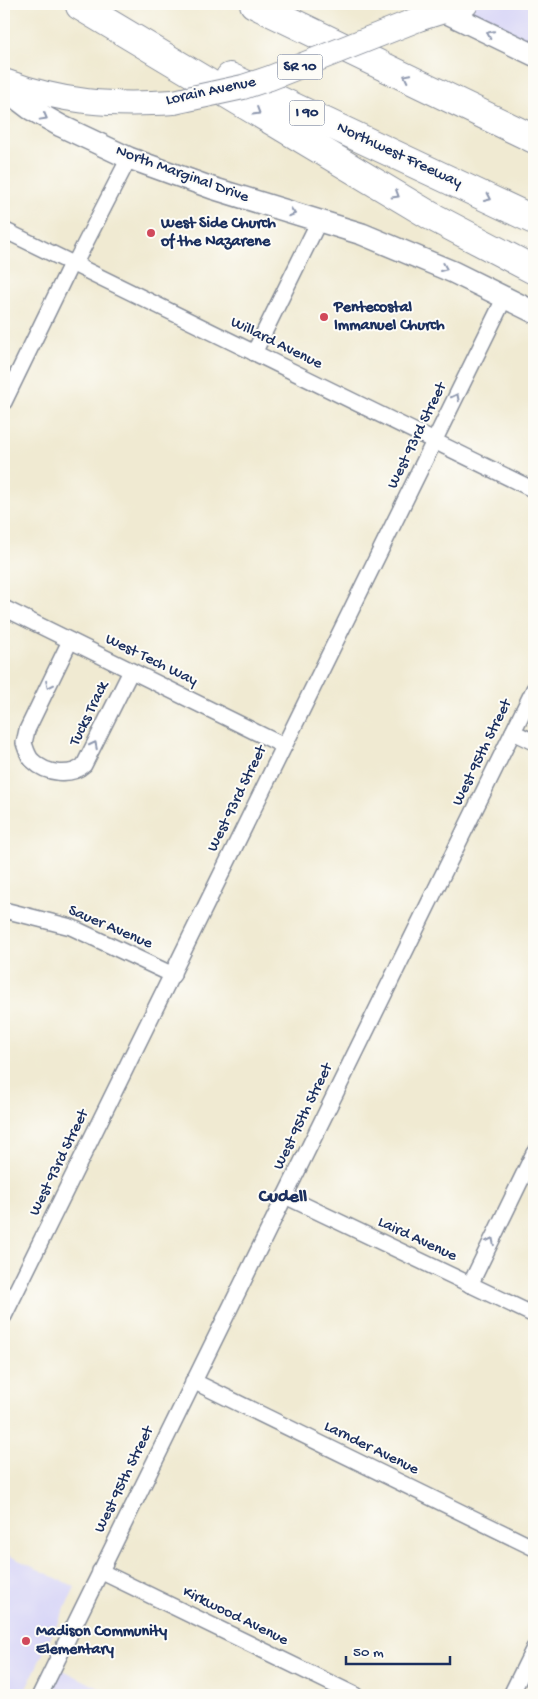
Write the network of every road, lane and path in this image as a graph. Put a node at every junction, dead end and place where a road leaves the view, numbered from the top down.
1 (254, 4) edge
2 (466, 4) edge
3 (77, 5) edge
4 (431, 10) edge
5 (534, 55) edge
6 (4, 81) edge
7 (4, 89) edge
8 (451, 98) junction
9 (534, 128) edge
10 (534, 138) edge
11 (129, 158) junction
12 (534, 220) edge
13 (319, 222) junction
14 (4, 230) edge
15 (73, 265) junction
16 (534, 270) edge
17 (505, 297) junction
18 (534, 312) edge
19 (254, 353) junction
20 (4, 402) edge
21 (434, 441) junction
22 (534, 490) edge
23 (4, 608) edge
24 (70, 641) junction
25 (131, 671) junction
26 (534, 689) edge
27 (514, 732) junction
28 (534, 742) edge
29 (284, 746) junction
30 (4, 910) edge
31 (172, 975) junction
32 (534, 1153) edge
33 (285, 1196) junction
34 (470, 1285) junction
35 (4, 1316) edge
36 (534, 1316) edge
37 (193, 1381) junction
38 (534, 1548) edge
39 (100, 1572) junction
40 (534, 1648) edge
41 (40, 1695) edge
42 (355, 1695) edge
43 (510, 1695) edge

8 -> 1 highway
2 - 4 main road, Lorain Avenue / SR 10
3 -> 12 highway, Northwest Freeway / I 90
3 -> 16 highway
5 -> 4 street
4 - 6 main road, Lorain Avenue / SR 10, bridge
7 -> 11 street, North Marginal Drive
8 - 9 highway
8 - 10 highway
11 -> 13 street, North Marginal Drive
11 - 15 street
13 -> 17 street, North Marginal Drive
13 - 19 street
14 - 15 street, Willard Avenue
15 - 19 street, Willard Avenue
15 - 20 street
17 - 18 street, North Marginal Drive
21 -> 17 street, West 93rd Street
19 - 21 street, Willard Avenue
21 - 22 street, Willard Avenue
21 - 29 street, West 93rd Street
23 - 24 street, West Tech Way
24 - 25 street, West Tech Way
24 -> 25 street, Tucks Track
25 - 29 street, West Tech Way
26 - 27 street, West 95th Street
27 - 28 street
27 - 33 street, West 95th Street
29 - 31 street, West 93rd Street
30 - 31 street, Sauer Avenue
31 - 35 street, West 93rd Street
34 -> 32 street
33 - 34 street, Laird Avenue
33 - 37 street, West 95th Street
34 - 36 street, Laird Avenue
37 - 38 street, Larnder Avenue
37 - 39 street, West 95th Street
39 - 41 street, West 95th Street
39 - 42 street, Kirkwood Avenue
40 - 43 street

